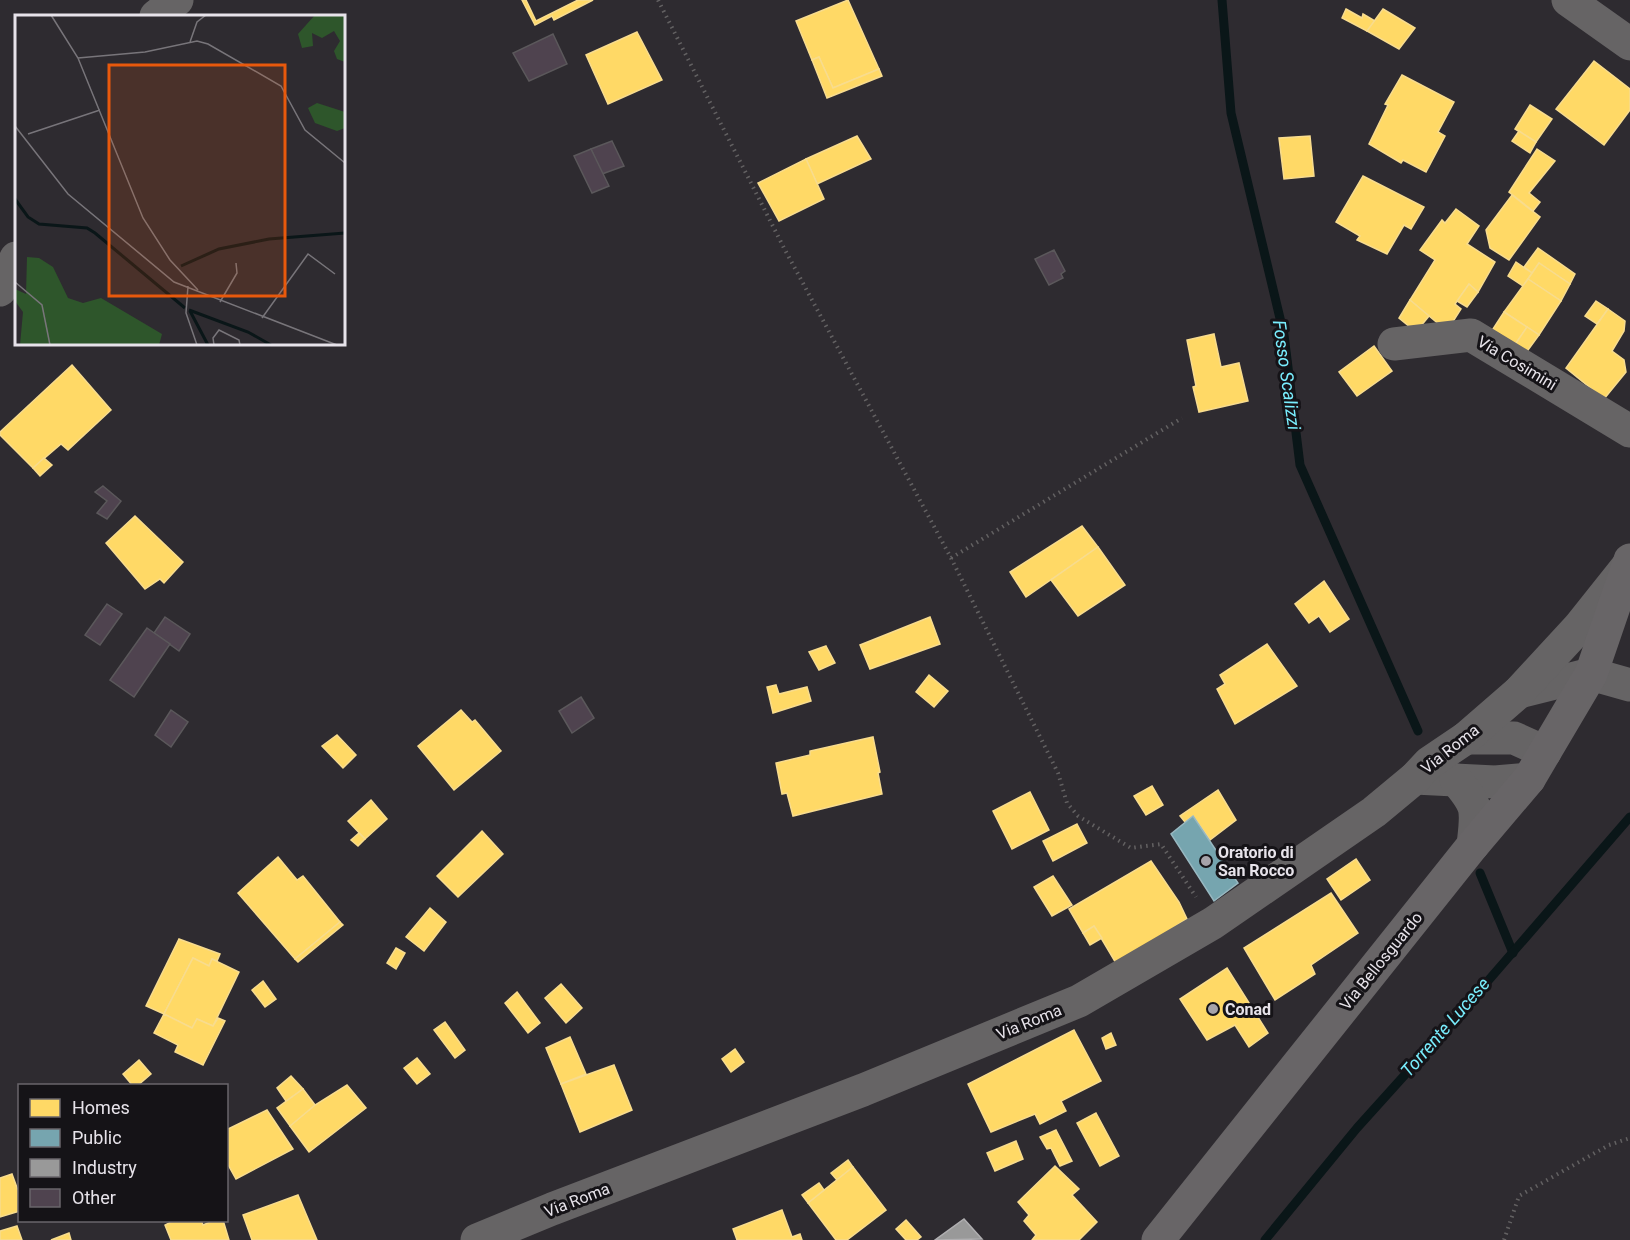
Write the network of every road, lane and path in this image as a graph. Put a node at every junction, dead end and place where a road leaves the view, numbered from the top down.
1 (177, 0) edge
2 (658, 0) edge
3 (1568, 0) edge
4 (157, 15) edge
5 (1630, 44) edge
6 (15, 260) edge
7 (0, 290) edge
8 (1394, 344) dead end
9 (1182, 418) dead end
10 (1630, 431) edge
11 (951, 558) junction
12 (1629, 563) edge
13 (1591, 674) junction
14 (1630, 685) edge
15 (1520, 692) junction
16 (1466, 738) junction
17 (1537, 766) junction
18 (1415, 778) junction
19 (1456, 780) junction
20 (1473, 845) junction
21 (1213, 922) junction
22 (1630, 1138) edge
23 (477, 1240) edge
24 (1158, 1240) edge
25 (1504, 1240) edge

1 - 4 street
2 - 11 path
3 - 5 street
6 - 7 street
8 - 10 street, Via Cosimini
9 - 11 path
11 - 21 path
12 - 13 main road, Via Bellosguardo
12 - 15 street, Via Roma
13 - 14 street
13 - 15 street
13 - 17 main road, Via Bellosguardo
15 - 16 street, Via Roma
16 - 17 street
16 - 18 street, Via Roma
17 - 19 street, Via Roma
17 - 20 main road, Via Bellosguardo
18 - 19 street, Via Roma
18 - 21 street, Via Roma
19 - 20 street
20 - 24 main road, Via Bellosguardo
21 - 23 street, Via Roma
22 - 25 path

